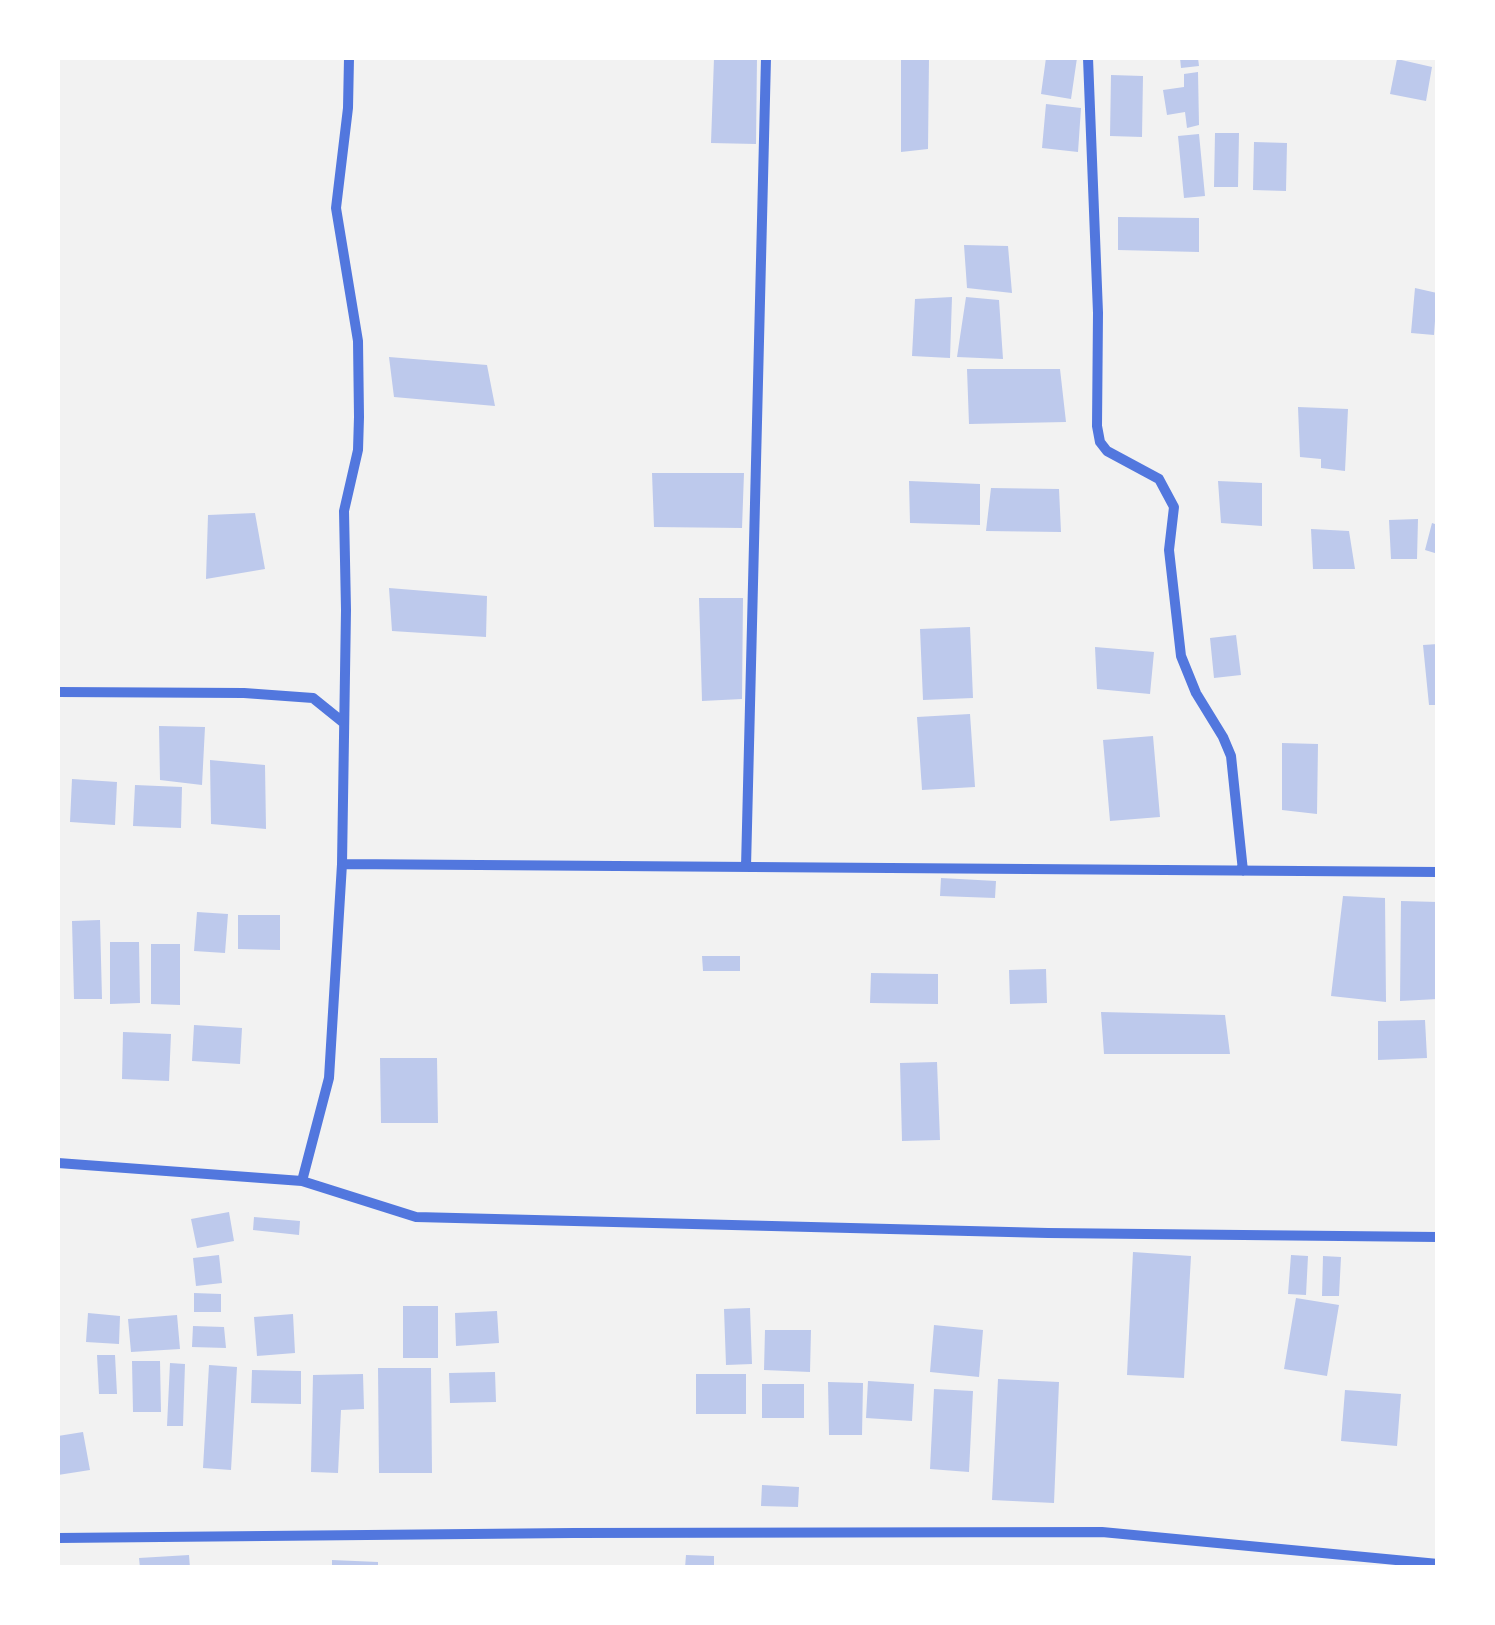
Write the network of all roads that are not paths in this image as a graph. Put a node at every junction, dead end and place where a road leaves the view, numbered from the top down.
1 (349, 58) edge
2 (766, 58) edge
3 (1088, 58) edge
4 (58, 692) edge
5 (344, 724) junction
6 (342, 864) junction
7 (746, 867) junction
8 (1244, 871) junction
9 (1438, 872) edge
10 (58, 1163) edge
11 (302, 1180) junction
12 (1438, 1236) edge
13 (58, 1538) edge
14 (1438, 1564) edge

1 - 5 street
2 - 7 street
3 - 8 street
4 - 5 street
5 - 6 street
6 - 7 street
6 - 11 street
7 - 8 street
8 - 9 street
10 - 11 street
11 - 12 street
13 - 14 street

